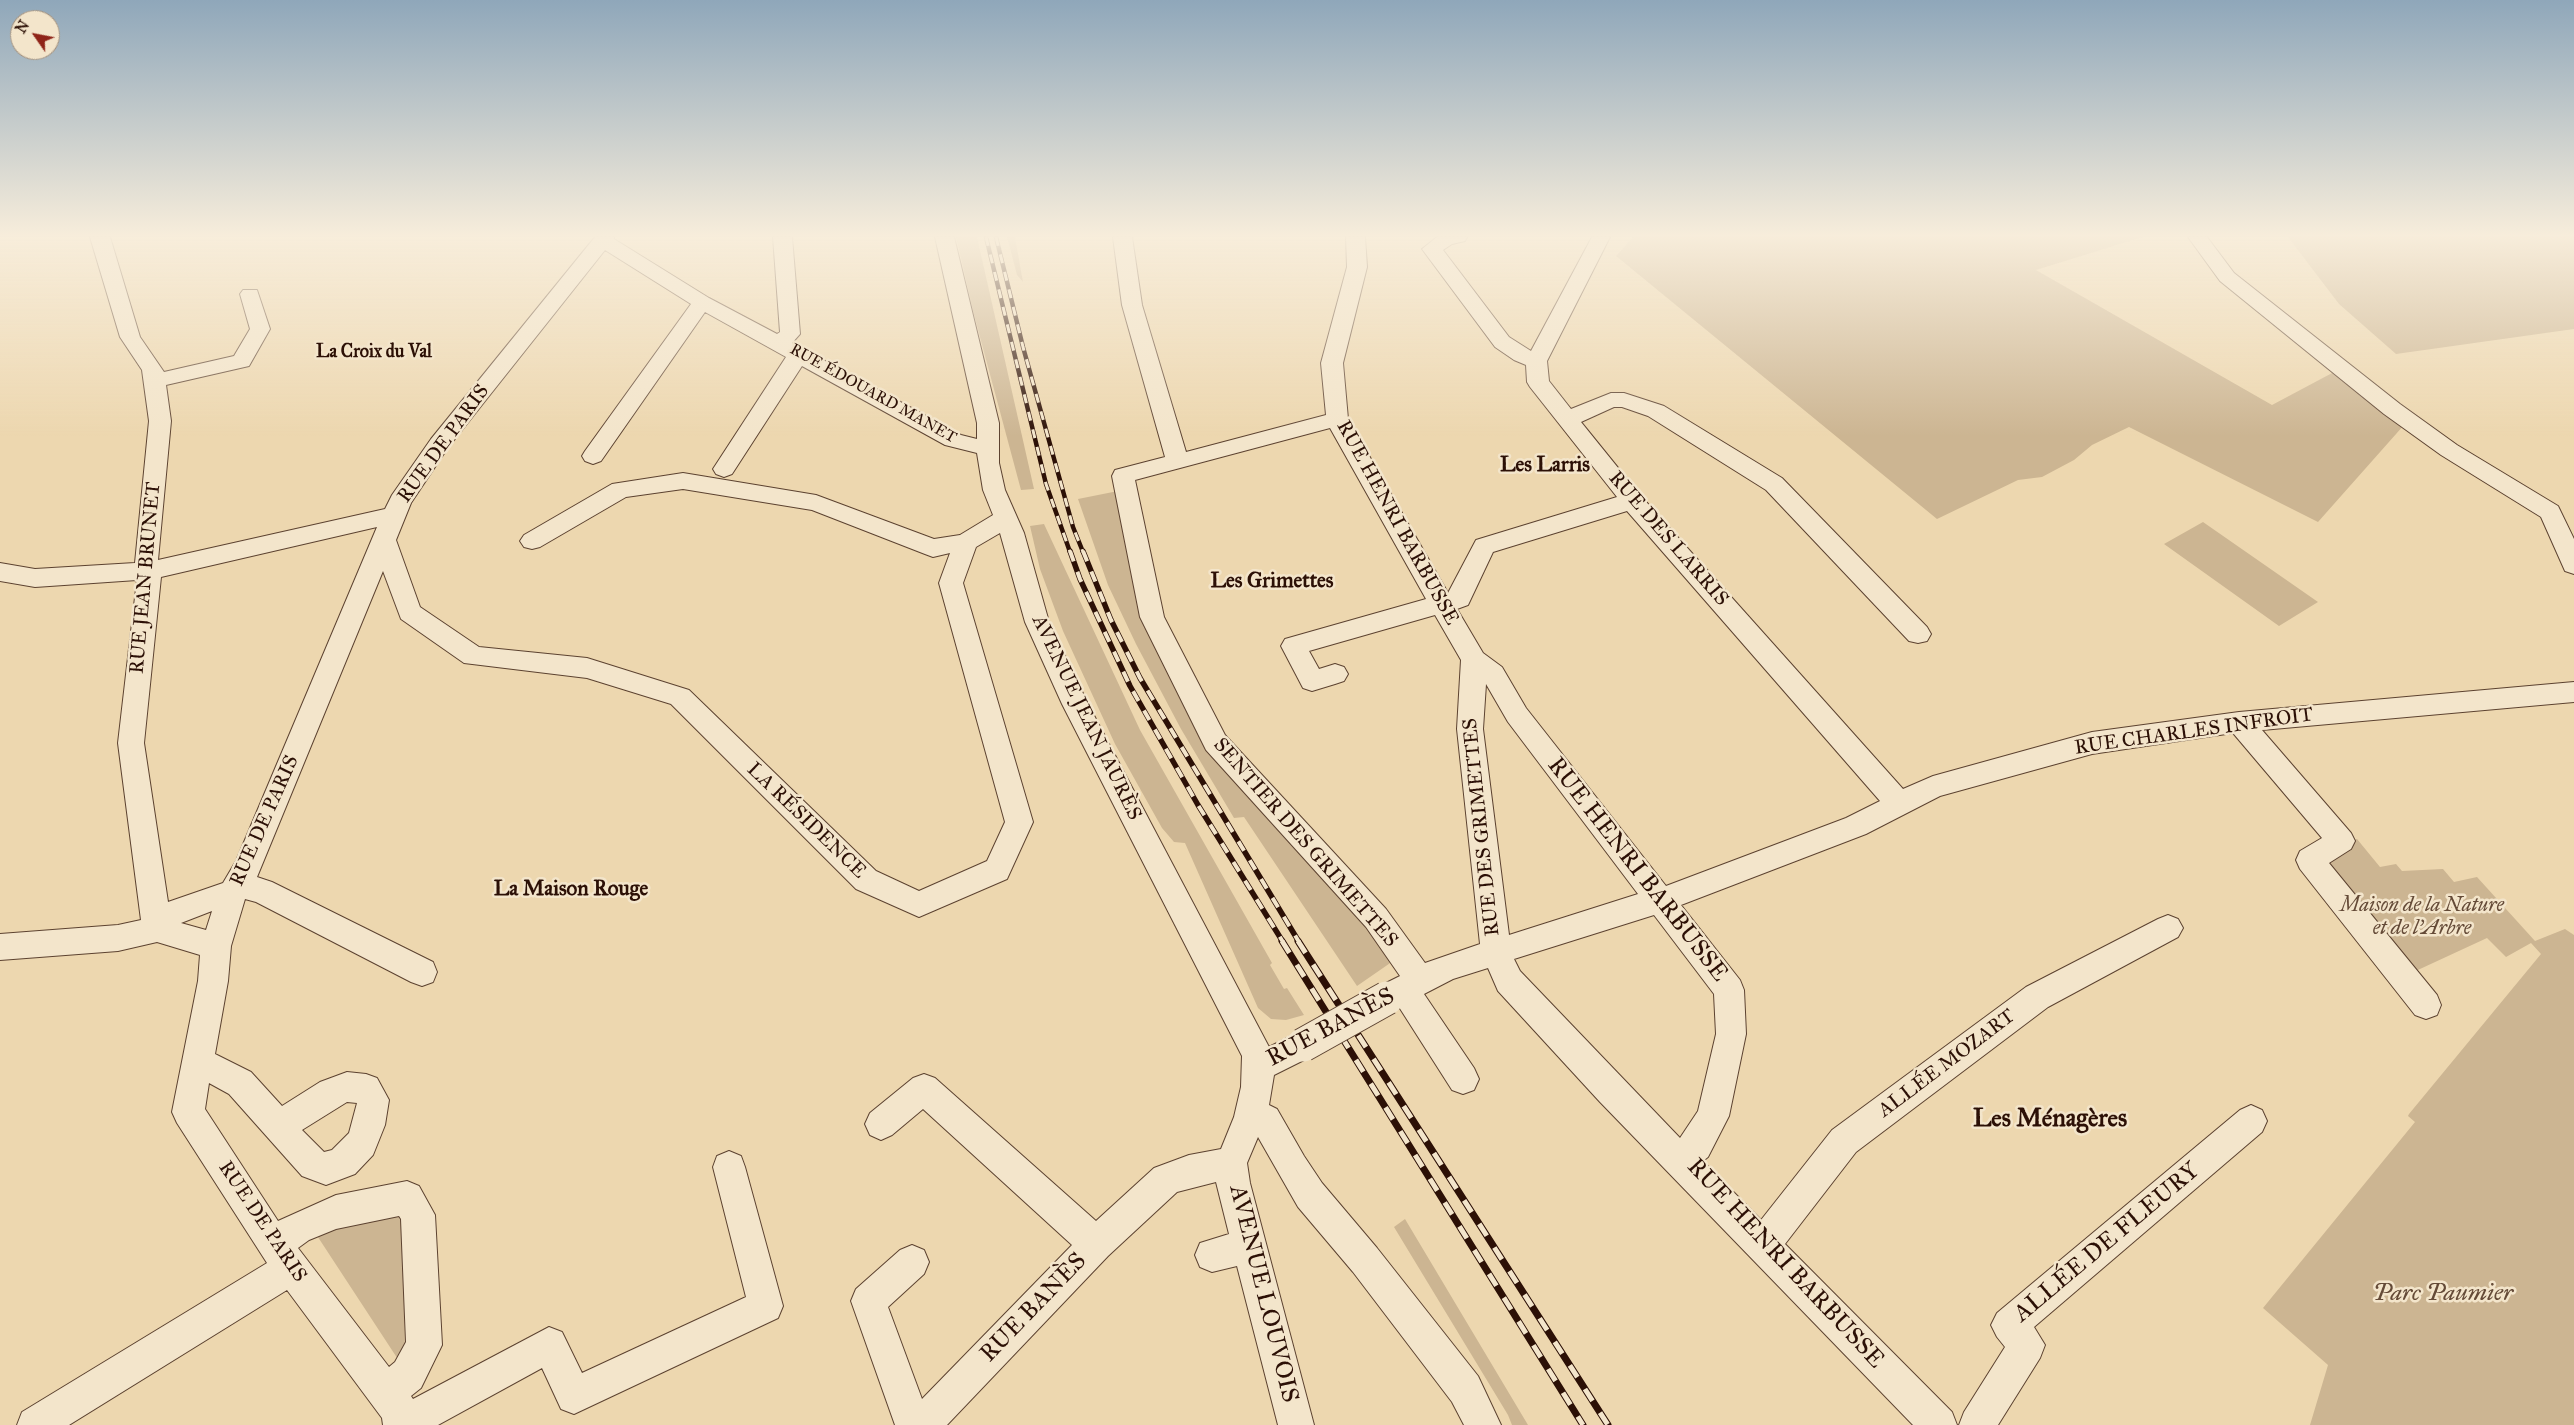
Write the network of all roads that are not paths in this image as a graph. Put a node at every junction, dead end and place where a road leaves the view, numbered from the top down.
1 (120, 304) edge
2 (253, 304) edge
3 (554, 304) edge
4 (701, 304) edge
5 (705, 304) edge
6 (788, 304) edge
7 (961, 304) edge
8 (1132, 304) edge
9 (1347, 304) edge
10 (1473, 304) edge
11 (1566, 304) edge
12 (2260, 304) edge
13 (780, 343) junction
14 (799, 354) junction
15 (1536, 361) junction
16 (154, 381) junction
17 (1337, 419) junction
18 (1568, 420) junction
19 (989, 446) junction
20 (593, 456) dead end
21 (1178, 462) junction
22 (724, 469) dead end
23 (1632, 500) junction
24 (394, 515) junction
25 (1008, 526) junction
26 (384, 540) junction
27 (969, 540) junction
28 (532, 541) dead end
29 (2574, 565) edge
30 (147, 571) junction
31 (0, 572) edge
32 (1442, 604) junction
33 (1918, 634) dead end
34 (1474, 660) junction
35 (1335, 674) dead end
36 (2574, 692) edge
37 (1470, 704) junction
38 (1517, 715) junction
39 (2239, 722) junction
40 (1898, 803) junction
41 (234, 889) junction
42 (1662, 900) junction
43 (157, 924) junction
44 (2168, 928) dead end
45 (216, 946) junction
46 (0, 947) edge
47 (1495, 951) junction
48 (422, 972) dead end
49 (1404, 989) junction
50 (2426, 1005) dead end
51 (198, 1061) junction
52 (1260, 1064) junction
53 (1463, 1079) dead end
54 (1250, 1117) junction
55 (2251, 1121) dead end
56 (882, 1124) dead end
57 (278, 1126) dead end
58 (1680, 1160) junction
59 (1231, 1163) junction
60 (729, 1167) dead end
61 (1096, 1244) junction
62 (1764, 1244) junction
63 (1248, 1246) junction
64 (283, 1255) junction
65 (1212, 1255) dead end
66 (912, 1262) dead end
67 (398, 1417) edge
68 (35, 1425) edge
69 (913, 1425) edge
70 (922, 1425) edge
71 (1296, 1425) edge
72 (1482, 1425) edge
73 (1939, 1425) edge
74 (1977, 1425) edge

1 - 16 street, RUE JEAN BRUNET
2 - 16 street
3 - 24 street, RUE DE PARIS
4 - 20 street
5 - 13 street, RUE ÉDOUARD MANET
6 - 13 street
7 - 19 street, AVENUE JEAN JAURÈS
8 - 21 street
9 - 17 street, RUE HENRI BARBUSSE
10 - 15 street
11 - 15 street
12 - 29 street
13 - 14 street, RUE ÉDOUARD MANET
14 - 19 street, RUE ÉDOUARD MANET
14 - 22 street
15 - 18 street, RUE DES LARRIS
16 - 30 street, RUE JEAN BRUNET
17 - 21 street
17 - 32 street, RUE HENRI BARBUSSE
18 - 23 street, RUE DES LARRIS
18 - 33 street
19 - 25 street, AVENUE JEAN JAURÈS
21 - 49 street, SENTIER DES GRIMETTES
23 - 32 street
23 - 40 street, RUE DES LARRIS
24 - 26 street, RUE DE PARIS
24 - 30 street
25 - 27 street
25 - 52 street, AVENUE JEAN JAURÈS
26 - 27 street, LA RÉSIDENCE
26 - 41 street, RUE DE PARIS
27 - 28 street
30 - 31 street
30 - 43 street, RUE JEAN BRUNET
32 - 34 street, RUE HENRI BARBUSSE
32 - 35 street
34 - 37 street
34 - 38 street, RUE HENRI BARBUSSE
36 - 39 street, RUE CHARLES INFROIT
37 - 38 street
37 - 47 street, RUE DES GRIMETTES
38 - 42 street, RUE HENRI BARBUSSE
39 - 40 street, RUE CHARLES INFROIT
39 - 50 street
40 - 42 street, RUE CHARLES INFROIT
41 - 43 street
41 - 45 street, RUE DE PARIS
41 - 48 street
42 - 47 street, RUE BANÈS
42 - 58 street, RUE HENRI BARBUSSE
43 - 45 street
43 - 46 street
44 - 62 street, ALLÉE MOZART
45 - 51 street, RUE DE PARIS
47 - 49 street, RUE BANÈS
47 - 58 street
49 - 52 street, RUE BANÈS, bridge
49 - 53 street, SENTIER DES GRIMETTES
51 - 57 street
51 - 64 street, RUE DE PARIS
52 - 54 street, RUE BANÈS
54 - 59 street, RUE BANÈS
54 - 72 street
55 - 74 street, ALLÉE DE FLEURY
56 - 61 street
58 - 62 street, RUE HENRI BARBUSSE
59 - 61 street, RUE BANÈS
59 - 63 street, AVENUE LOUVOIS
60 - 67 street
61 - 70 street, RUE BANÈS
62 - 73 street, RUE HENRI BARBUSSE
63 - 65 street
63 - 71 street, AVENUE LOUVOIS
64 - 67 street, RUE DE PARIS
64 - 67 street
64 - 68 street
66 - 69 street

